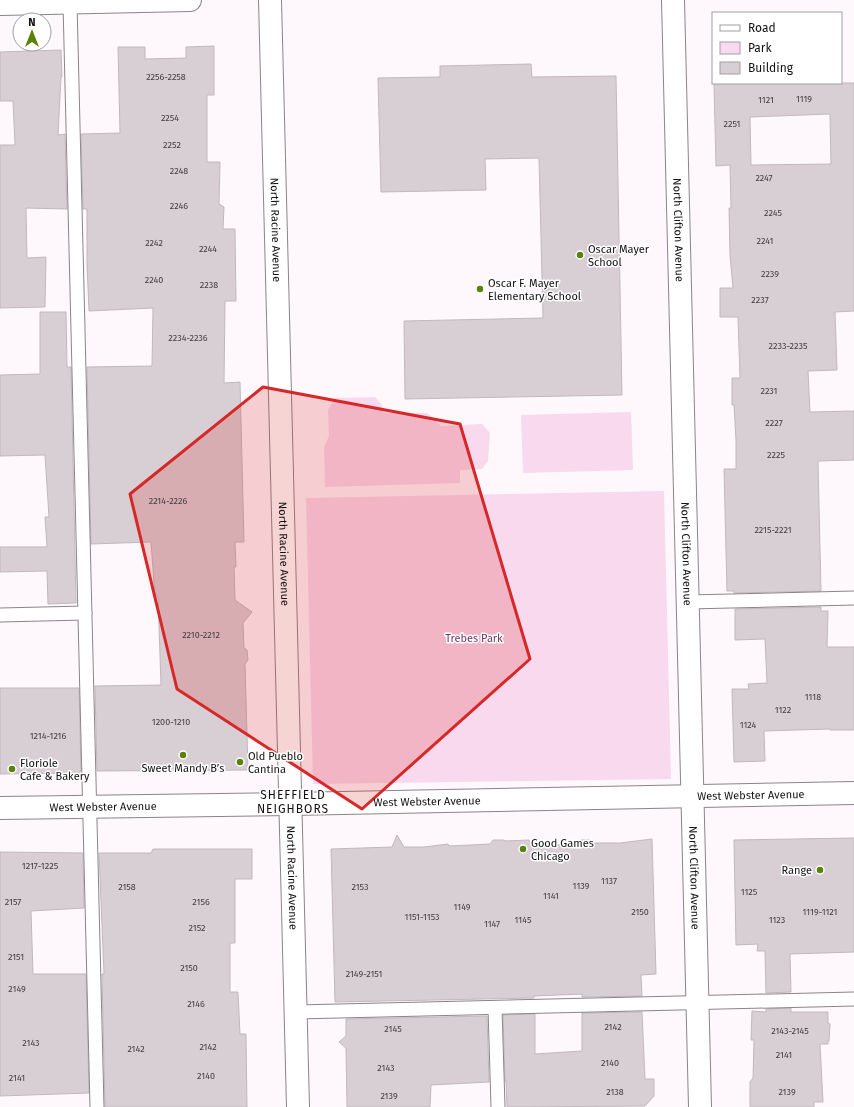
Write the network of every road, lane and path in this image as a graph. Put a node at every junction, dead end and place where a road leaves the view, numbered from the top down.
1 (190, 0) edge
2 (270, 0) edge
3 (673, 0) edge
4 (70, 3) junction
5 (0, 4) edge
6 (854, 598) edge
7 (688, 602) junction
8 (85, 613) junction
9 (0, 615) edge
10 (854, 793) edge
11 (692, 796) junction
12 (290, 804) junction
13 (90, 807) junction
14 (0, 808) edge
15 (854, 999) edge
16 (698, 1003) junction
17 (495, 1008) junction
18 (296, 1012) junction
19 (97, 1107) edge
20 (298, 1107) edge
21 (498, 1107) edge
22 (700, 1107) edge

1 - 4 street
2 - 12 street, North Racine Avenue
3 - 7 street, North Clifton Avenue
4 - 5 street
4 - 8 lane
6 - 7 lane
7 - 11 street, North Clifton Avenue
8 - 9 lane
8 - 13 lane
10 - 11 street, West Webster Avenue
11 - 12 street, West Webster Avenue
11 - 16 street, North Clifton Avenue
12 - 13 street, West Webster Avenue
12 - 18 street, North Racine Avenue
13 - 14 street, West Webster Avenue
13 - 19 lane
15 - 16 lane
16 - 17 lane
16 - 22 street, North Clifton Avenue
17 - 18 lane
17 - 21 lane
18 - 20 street, North Racine Avenue

